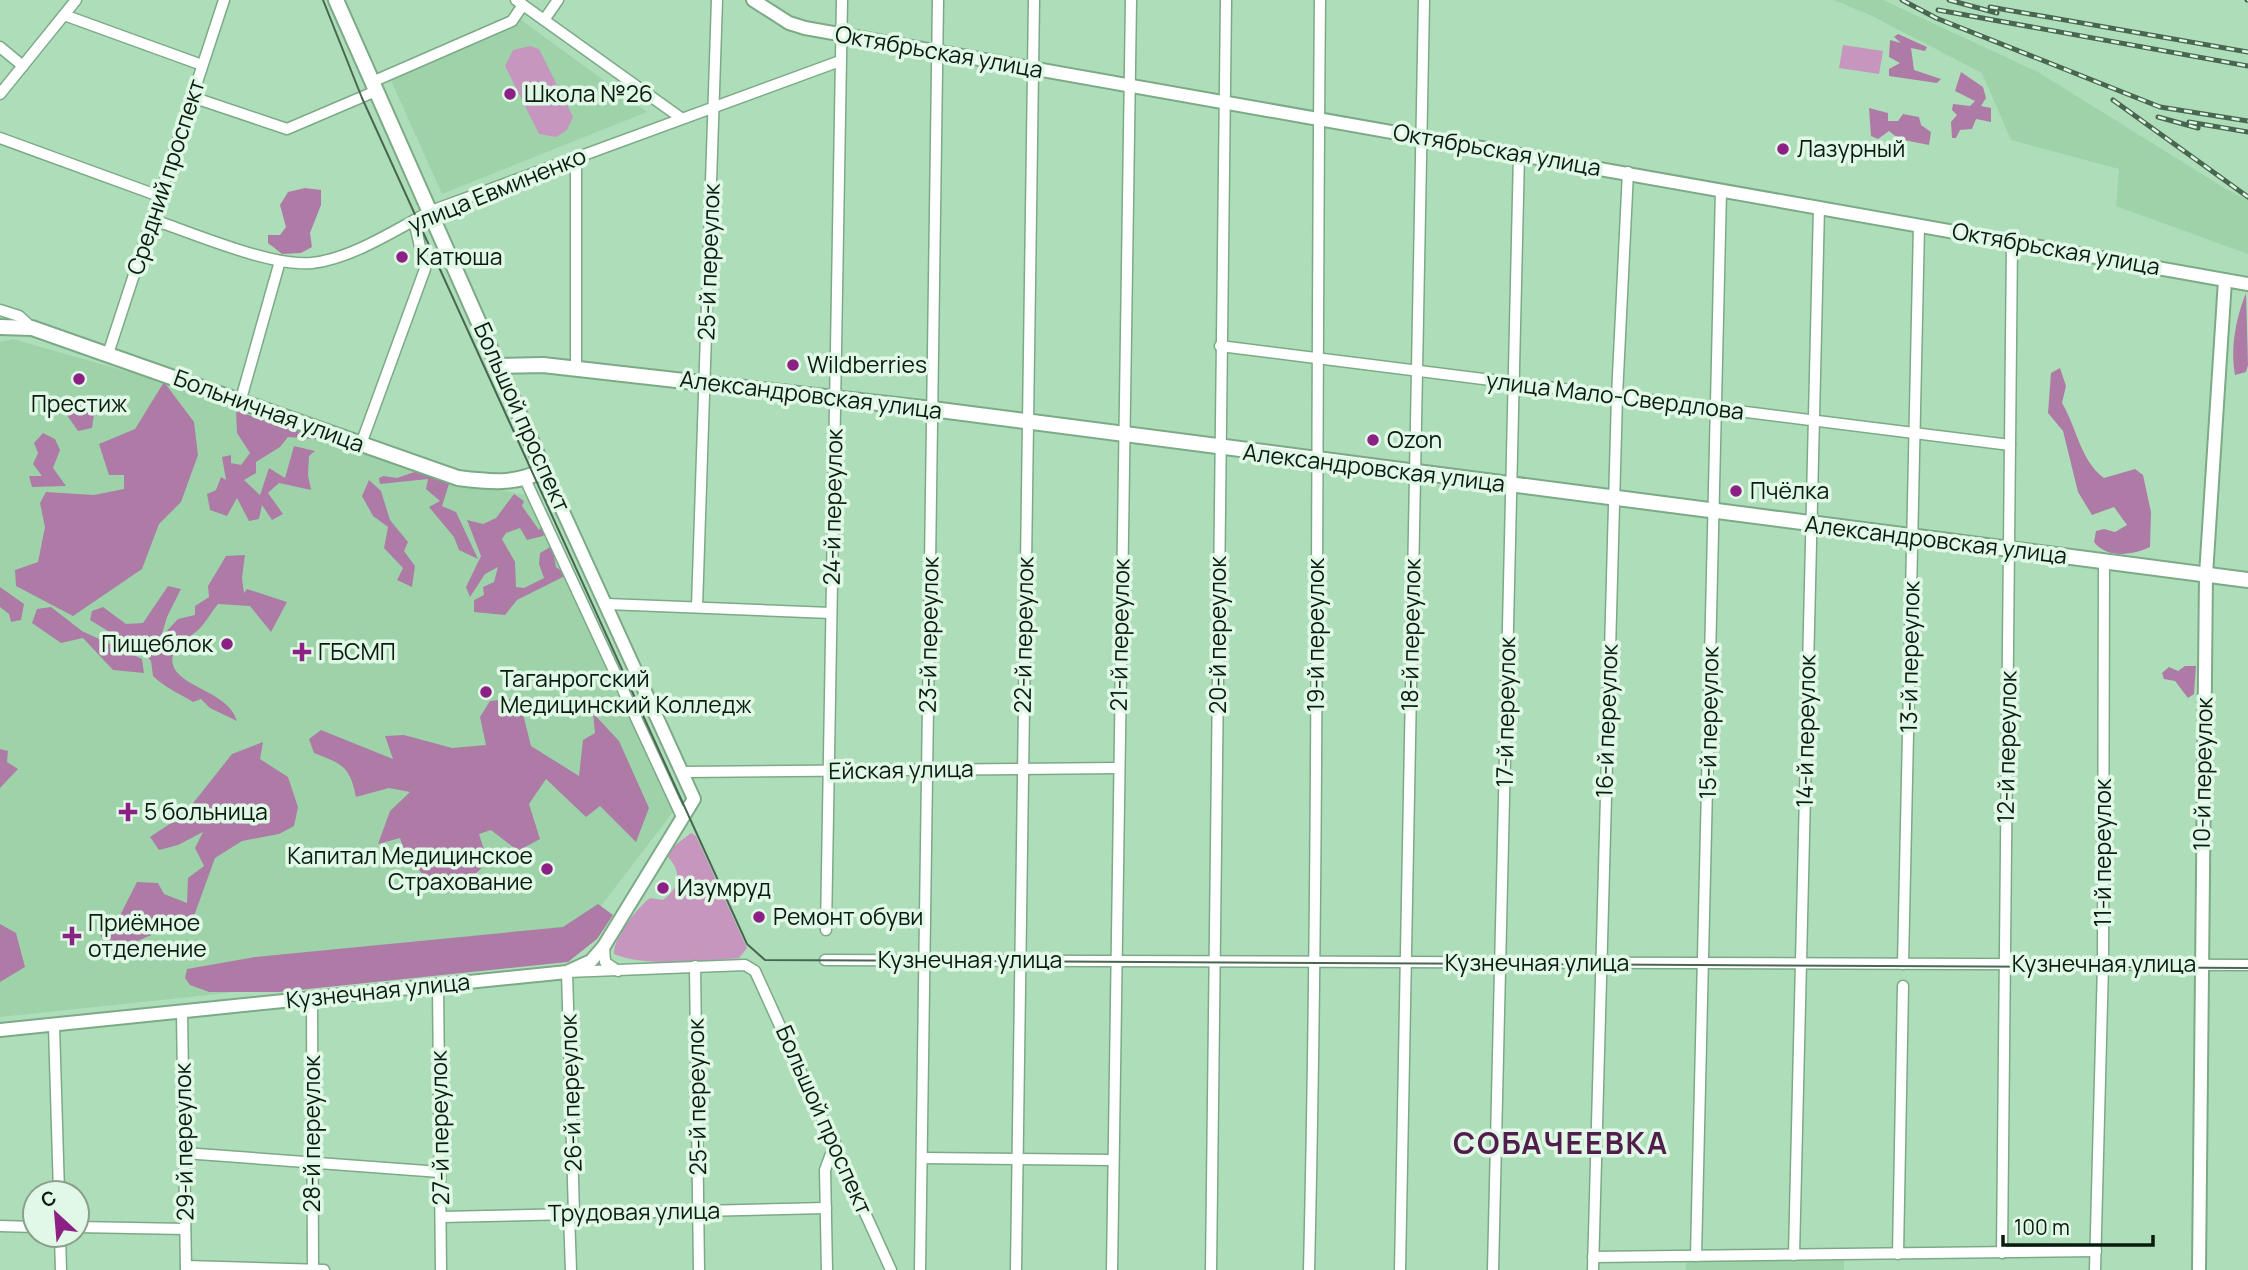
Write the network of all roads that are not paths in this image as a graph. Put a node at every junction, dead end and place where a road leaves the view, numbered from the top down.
1 (76, 0) edge
2 (224, 0) edge
3 (337, 0) edge
4 (558, 0) edge
5 (717, 0) edge
6 (753, 0) edge
7 (842, 0) edge
8 (939, 0) edge
9 (1034, 0) edge
10 (1131, 0) edge
11 (1226, 0) edge
12 (1321, 0) edge
13 (1424, 0) edge
14 (520, 2) edge
15 (64, 15) junction
16 (544, 19) junction
17 (840, 35) junction
18 (0, 47) edge
19 (937, 51) junction
20 (840, 61) junction
21 (202, 65) junction
22 (23, 66) junction
23 (1032, 68) junction
24 (1128, 85) junction
25 (374, 86) junction
26 (0, 94) edge
27 (192, 97) junction
28 (1222, 101) junction
29 (714, 110) junction
30 (681, 118) junction
31 (1319, 119) junction
32 (1421, 137) junction
33 (0, 138) edge
34 (1519, 154) junction
35 (576, 157) junction
36 (1628, 172) junction
37 (1721, 190) junction
38 (159, 196) junction
39 (1819, 207) junction
40 (424, 215) junction
41 (151, 219) junction
42 (1919, 225) junction
43 (2012, 241) junction
44 (280, 261) junction
45 (2225, 280) junction
46 (2248, 284) edge
47 (0, 310) edge
48 (0, 327) edge
49 (32, 328) junction
50 (1220, 346) junction
51 (108, 354) junction
52 (1317, 358) junction
53 (499, 366) junction
54 (576, 369) junction
55 (1415, 371) junction
56 (705, 383) junction
57 (1513, 383) junction
58 (1616, 396) junction
59 (834, 397) junction
60 (241, 400) junction
61 (1716, 408) junction
62 (932, 409) junction
63 (1813, 421) junction
64 (1027, 422) junction
65 (1914, 433) junction
66 (1123, 434) junction
67 (361, 444) junction
68 (2010, 446) junction
69 (1219, 447) junction
70 (1315, 460) junction
71 (544, 470) junction
72 (1413, 473) junction
73 (524, 479) junction
74 (1511, 486) junction
75 (1614, 499) junction
76 (1713, 512) junction
77 (1811, 524) junction
78 (1912, 537) junction
79 (2009, 549) junction
80 (2104, 561) junction
81 (2206, 575) junction
82 (2248, 580) edge
83 (607, 604) junction
84 (697, 607) junction
85 (831, 613) junction
86 (1119, 768) junction
87 (927, 769) junction
88 (1022, 769) junction
89 (828, 770) junction
90 (683, 772) junction
91 (682, 817) junction
92 (826, 930) dead end
93 (604, 946) junction
94 (825, 960) dead end
95 (924, 960) junction
96 (1020, 960) junction
97 (1116, 961) junction
98 (1217, 962) junction
99 (1316, 962) junction
100 (1407, 962) junction
101 (1500, 962) junction
102 (1599, 963) junction
103 (1703, 963) junction
104 (1801, 963) junction
105 (1903, 964) junction
106 (2005, 964) junction
107 (2103, 964) junction
108 (2200, 965) junction
109 (2248, 965) edge
110 (695, 966) junction
111 (618, 971) junction
112 (755, 971) joint
113 (567, 972) junction
114 (438, 985) junction
115 (1903, 986) dead end
116 (312, 999) junction
117 (182, 1013) junction
118 (54, 1026) junction
119 (0, 1030) edge
120 (835, 1143) junction
121 (184, 1153) junction
122 (922, 1158) junction
123 (1017, 1159) junction
124 (1113, 1160) junction
125 (312, 1163) junction
126 (440, 1172) junction
127 (59, 1179) edge
128 (826, 1208) junction
129 (699, 1211) junction
130 (572, 1214) junction
131 (441, 1217) junction
132 (0, 1226) edge
133 (21, 1227) edge
134 (91, 1227) edge
135 (185, 1229) junction
136 (60, 1249) edge
137 (2096, 1251) junction
138 (2002, 1252) junction
139 (1898, 1254) junction
140 (1794, 1255) junction
141 (1696, 1256) junction
142 (1593, 1257) junction
143 (186, 1268) edge
144 (61, 1270) edge
145 (313, 1270) edge
146 (324, 1270) edge
147 (441, 1270) edge
148 (571, 1270) edge
149 (699, 1270) edge
150 (827, 1270) edge
151 (891, 1270) edge
152 (920, 1270) edge
153 (1016, 1270) edge
154 (1112, 1270) edge
155 (1211, 1270) edge
156 (1308, 1270) edge
157 (1400, 1270) edge
158 (1493, 1270) edge
159 (1592, 1270) edge
160 (2095, 1270) edge
161 (2199, 1270) edge

1 - 15 street
2 - 21 street, Средний проспект
3 - 25 main road, Большой проспект
4 - 16 street
5 - 29 street, 25-й переулок
6 - 17 street, Октябрьская улица
7 - 17 street, 24-й переулок
8 - 19 street, 23-й переулок
9 - 23 street, 22-й переулок
10 - 24 street, 21-й переулок
11 - 28 street, 20-й переулок
12 - 31 street, 19-й переулок
13 - 32 street, 18-й переулок
14 - 16 street
14 - 25 street
15 - 21 street
15 - 22 street
16 - 30 street
17 - 19 street, Октябрьская улица
17 - 20 street, 24-й переулок
18 - 22 street
19 - 23 street, Октябрьская улица
19 - 62 street, 23-й переулок
20 - 29 street, улица Евминенко
20 - 59 street, 24-й переулок
21 - 27 street, Средний проспект
22 - 26 street
23 - 24 street, Октябрьская улица
23 - 64 street, 22-й переулок
24 - 28 street, Октябрьская улица
24 - 66 street, 21-й переулок
25 - 27 street
25 - 40 main road, Большой проспект
27 - 38 street, Средний проспект
28 - 31 street, Октябрьская улица
28 - 50 street, 20-й переулок
29 - 30 street, улица Евминенко
29 - 56 street, 25-й переулок
30 - 35 street, улица Евминенко
31 - 32 street, Октябрьская улица
31 - 52 street, 19-й переулок
32 - 34 street, Октябрьская улица
32 - 55 street, 18-й переулок
33 - 38 street
34 - 36 street, Октябрьская улица
34 - 57 street, 17-й переулок
35 - 40 street, улица Евминенко
35 - 54 street
36 - 37 street, Октябрьская улица
36 - 58 street, 16-й переулок
37 - 39 street, Октябрьская улица
37 - 61 street, 15-й переулок
38 - 41 street, Средний проспект
39 - 42 street, Октябрьская улица
39 - 63 street, 14-й переулок
40 - 44 street, улица Евминенко
40 - 53 main road, Большой проспект
40 - 67 street
41 - 44 street, улица Евминенко
41 - 51 street, Средний проспект
42 - 43 street, Октябрьская улица
42 - 65 street, 13-й переулок
43 - 45 street, Октябрьская улица
43 - 68 street, 12-й переулок
44 - 60 street
45 - 46 street, Октябрьская улица
45 - 81 street, 10-й переулок
47 - 49 street, Больничная улица
48 - 49 main road
49 - 51 main road, Больничная улица
50 - 52 street, улица Мало-Свердлова
50 - 69 street, 20-й переулок
51 - 60 main road, Больничная улица
52 - 55 street, улица Мало-Свердлова
52 - 70 street, 19-й переулок
53 - 54 main road, Александровская улица
53 - 71 main road, Большой проспект
54 - 56 main road, Александровская улица
55 - 57 street, улица Мало-Свердлова
55 - 72 street, 18-й переулок
56 - 59 main road, Александровская улица
56 - 84 street, 25-й переулок
57 - 58 street, улица Мало-Свердлова
57 - 74 street, 17-й переулок
58 - 61 street, улица Мало-Свердлова
58 - 75 street, 16-й переулок
59 - 62 main road, Александровская улица
59 - 85 street, 24-й переулок
60 - 67 main road, Больничная улица
61 - 63 street, улица Мало-Свердлова
61 - 76 street, 15-й переулок
62 - 64 main road, Александровская улица
62 - 87 street, 23-й переулок
63 - 65 street, улица Мало-Свердлова
63 - 77 street, 14-й переулок
64 - 66 main road, Александровская улица
64 - 88 street, 22-й переулок
65 - 68 street, улица Мало-Свердлова
65 - 78 street, 13-й переулок
66 - 69 main road, Александровская улица
66 - 86 street, 21-й переулок
67 - 73 main road, Больничная улица
68 - 79 street, 12-й переулок
69 - 70 main road, Александровская улица
69 - 98 street, 20-й переулок
70 - 72 main road, Александровская улица
70 - 99 street, 19-й переулок
71 - 73 main road, Больничная улица
71 - 83 street, Большой проспект
72 - 74 main road, Александровская улица
72 - 100 street, 18-й переулок
73 - 91 street, Большой проспект
74 - 75 main road, Александровская улица
74 - 101 street, 17-й переулок
75 - 76 main road, Александровская улица
75 - 102 street, 16-й переулок
76 - 77 main road, Александровская улица
76 - 103 street, 15-й переулок
77 - 78 main road, Александровская улица
77 - 104 street, 14-й переулок
78 - 79 main road, Александровская улица
78 - 105 street, 13-й переулок
79 - 80 main road, Александровская улица
79 - 106 street, 12-й переулок
80 - 81 main road, Александровская улица
80 - 107 street, 11-й переулок
81 - 82 main road, Александровская улица
81 - 108 street, 10-й переулок
83 - 84 street
83 - 90 street, Большой проспект
84 - 85 street
85 - 89 street, 24-й переулок
86 - 88 street, Ейская улица
86 - 97 street, 21-й переулок
87 - 88 street, Ейская улица
87 - 89 street, Ейская улица
87 - 95 street, 23-й переулок
88 - 96 street, 22-й переулок
89 - 90 street, Ейская улица
89 - 92 street, 24-й переулок
90 - 91 street, Большой проспект
91 - 93 street, Большой проспект
93 - 111 street
93 - 113 street, Большой проспект
94 - 95 street, Кузнечная улица
95 - 96 street, Кузнечная улица
95 - 122 street, 23-й переулок
96 - 97 street, Кузнечная улица
96 - 123 street, 22-й переулок
97 - 98 street, Кузнечная улица
97 - 124 street, 21-й переулок
98 - 99 street, Кузнечная улица
98 - 155 street, 20-й переулок
99 - 100 street, Кузнечная улица
99 - 156 street, 19-й переулок
100 - 101 street, Кузнечная улица
100 - 157 street, 18-й переулок
101 - 102 street, Кузнечная улица
101 - 158 street, 17-й переулок
102 - 103 street, Кузнечная улица
102 - 142 street, 16-й переулок
103 - 104 street, Кузнечная улица
103 - 141 street, 15-й переулок
104 - 105 street, Кузнечная улица
104 - 140 street, 14-й переулок
105 - 106 street, Кузнечная улица
106 - 107 street, Кузнечная улица
106 - 138 street, 12-й переулок
107 - 108 street, Кузнечная улица
107 - 137 street, 11-й переулок
108 - 109 street, Кузнечная улица
108 - 161 street, 10-й переулок
110 - 111 street, Кузнечная улица
110 - 112 street, Кузнечная улица
110 - 129 street, 25-й переулок
111 - 113 street, Кузнечная улица
112 - 120 street, Большой проспект
113 - 114 street, Кузнечная улица
113 - 130 street, 26-й переулок
114 - 116 street, Кузнечная улица
114 - 126 street, 27-й переулок
115 - 139 street
116 - 117 street, Кузнечная улица
116 - 125 street, 28-й переулок
117 - 118 street, Кузнечная улица
117 - 121 street, 29-й переулок
118 - 119 street, Кузнечная улица
118 - 127 street
120 - 128 street
120 - 151 street, Большой проспект
121 - 125 street
121 - 135 street, 29-й переулок
122 - 123 street
122 - 152 street, 23-й переулок
123 - 124 street
123 - 153 street, 22-й переулок
124 - 154 street, 21-й переулок
125 - 126 street
125 - 145 street, 28-й переулок
126 - 131 street, 27-й переулок
128 - 129 street, Трудовая улица
128 - 150 street
129 - 130 street, Трудовая улица
129 - 149 street, 25-й переулок
130 - 131 street, Трудовая улица
130 - 148 street, 26-й переулок
131 - 147 street, 27-й переулок
132 - 133 street
134 - 135 street
135 - 143 street, 29-й переулок
136 - 144 street
137 - 138 street
137 - 160 street, 11-й переулок
138 - 139 street
139 - 140 street
140 - 141 street
141 - 142 street
142 - 159 street, 16-й переулок
143 - 145 street
145 - 146 street

